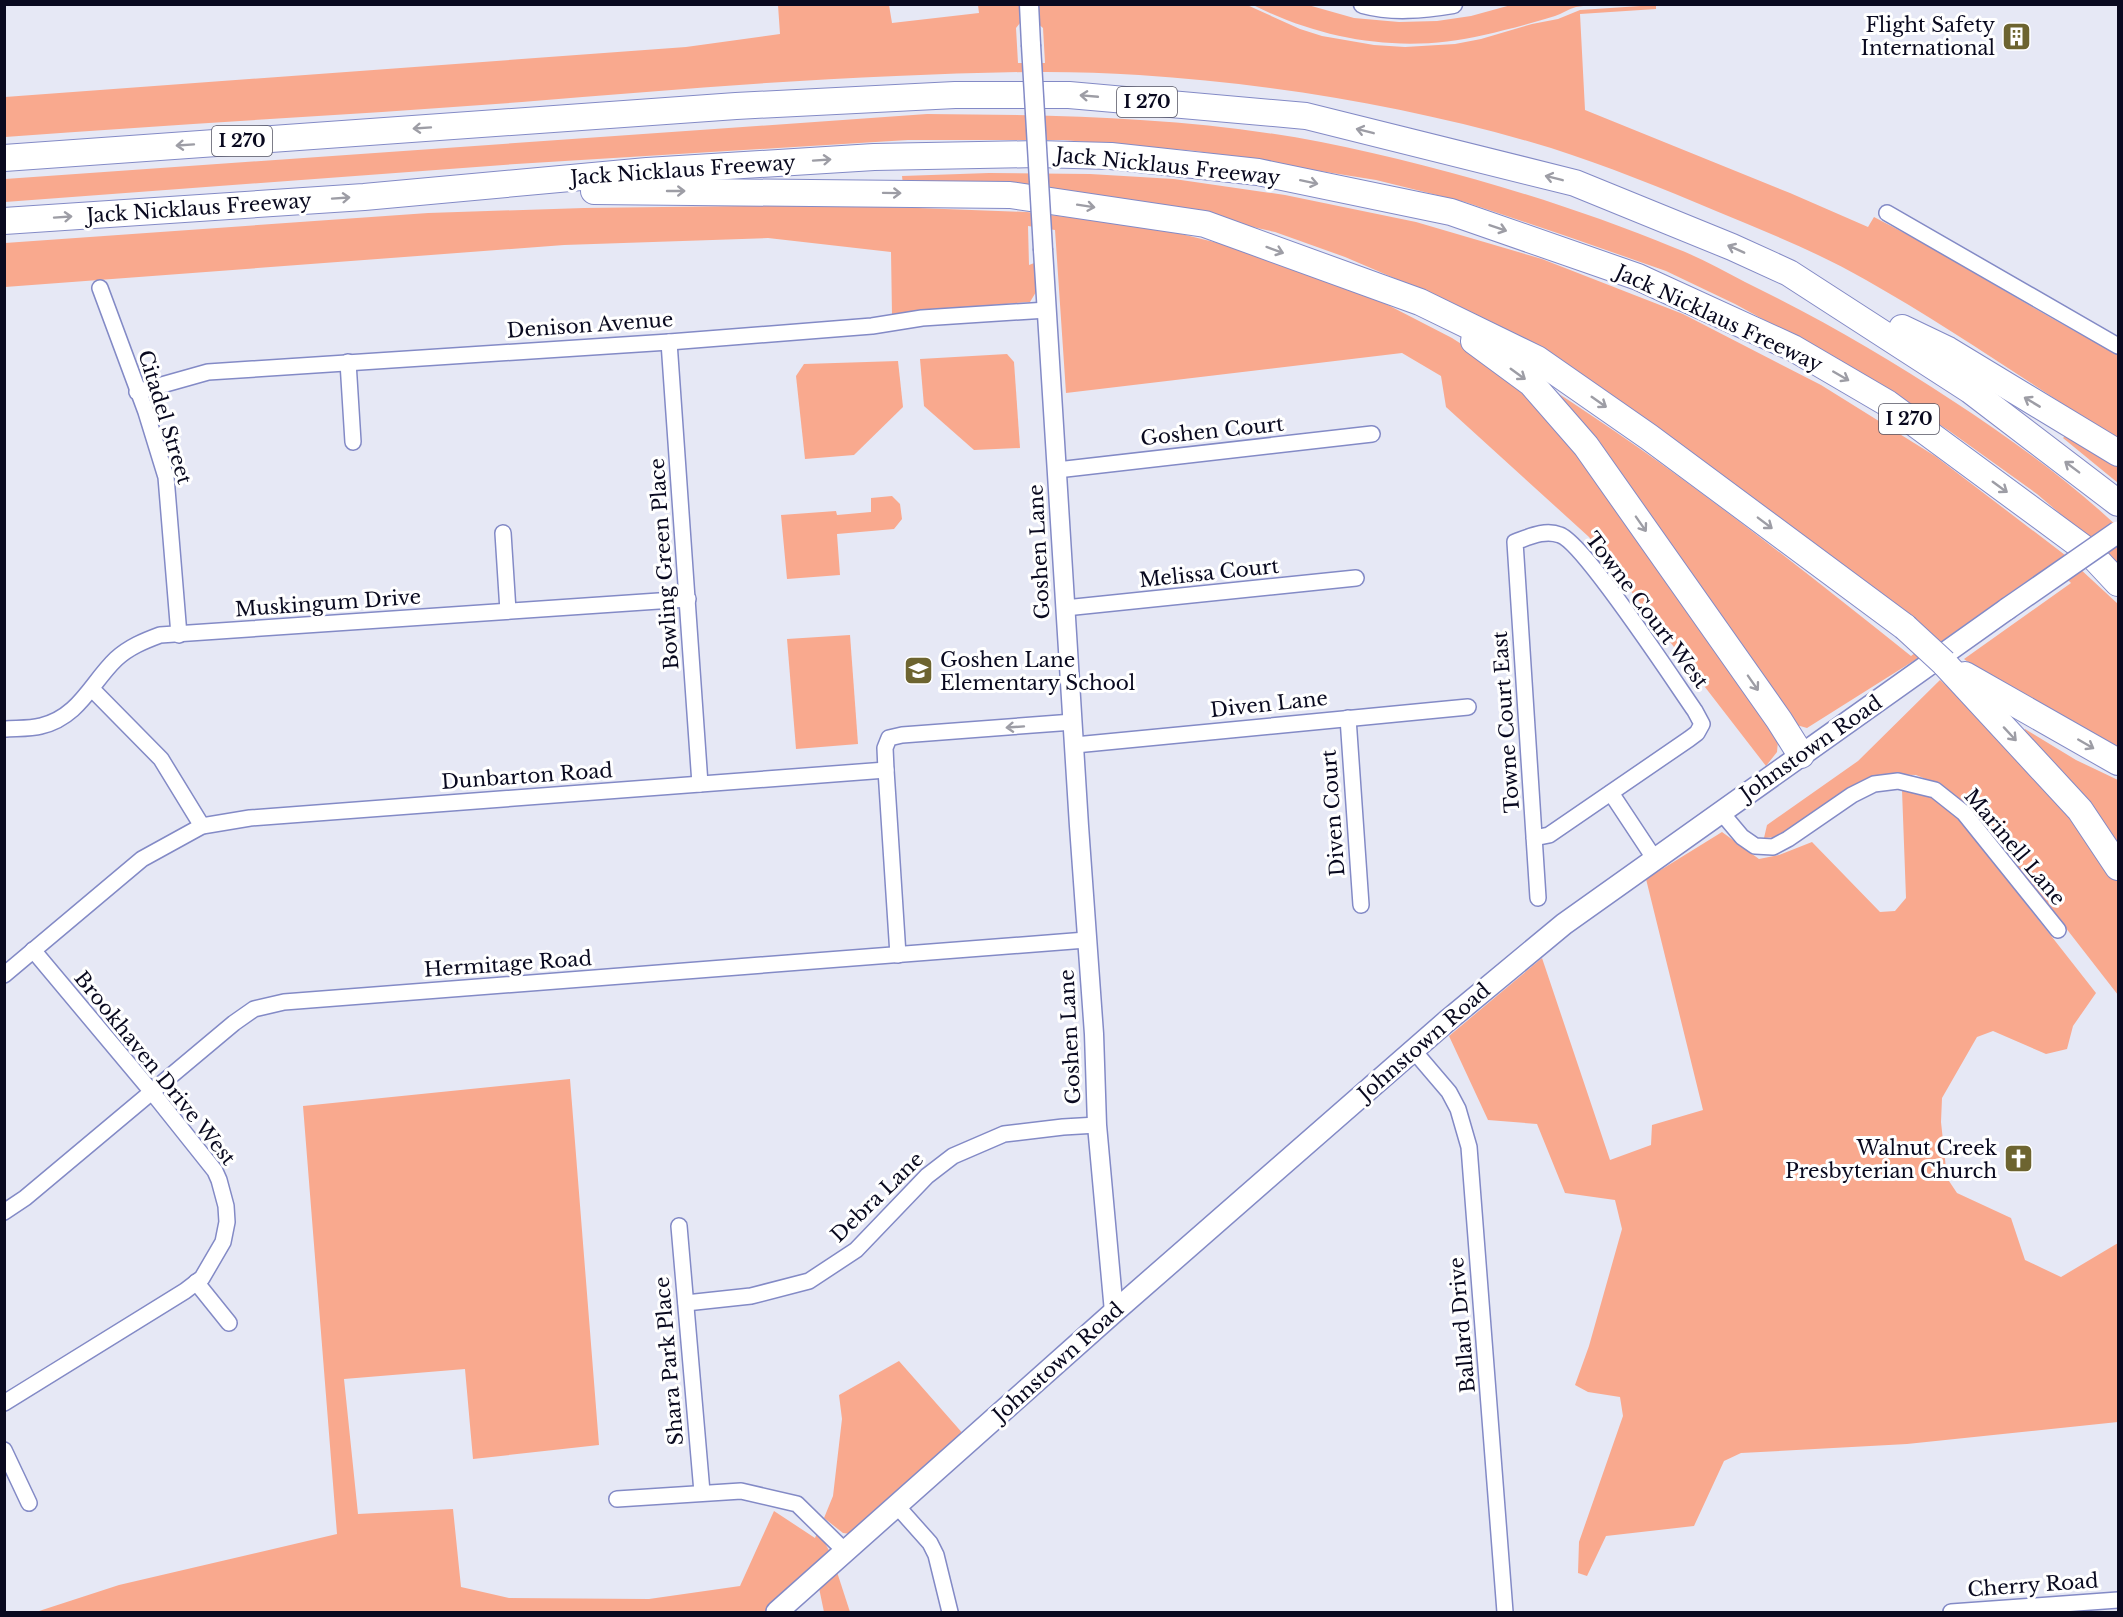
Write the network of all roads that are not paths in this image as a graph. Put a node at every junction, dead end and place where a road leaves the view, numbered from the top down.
1 (1029, 4) edge
2 (1363, 4) edge
3 (1453, 4) edge
4 (4, 158) edge
5 (470, 188) junction
6 (1887, 213) dead end
7 (4, 221) edge
8 (1789, 273) junction
9 (100, 288) dead end
10 (1420, 302) junction
11 (1047, 310) junction
12 (669, 342) junction
13 (2118, 346) edge
14 (348, 362) junction
15 (137, 392) junction
16 (1372, 434) dead end
17 (353, 442) dead end
18 (2118, 453) edge
19 (1057, 470) junction
20 (2118, 503) edge
21 (2118, 532) edge
22 (502, 533) dead end
23 (1515, 542) joint
24 (1356, 578) dead end
25 (2118, 583) edge
26 (688, 599) junction
27 (1065, 608) junction
28 (508, 611) junction
29 (179, 635) junction
30 (1975, 688) junction
31 (92, 689) junction
32 (1468, 707) dead end
33 (1348, 718) junction
34 (1073, 722) junction
35 (4, 729) edge
36 (1075, 746) junction
37 (1801, 755) junction
38 (2118, 762) edge
39 (886, 770) junction
40 (700, 784) junction
41 (1611, 793) junction
42 (1721, 812) junction
43 (202, 826) junction
44 (1534, 838) junction
45 (1656, 861) junction
46 (2118, 867) edge
47 (1538, 898) dead end
48 (1361, 905) dead end
49 (2058, 930) dead end
50 (1086, 940) junction
51 (33, 950) junction
52 (898, 955) junction
53 (4, 975) edge
54 (1414, 1051) junction
55 (152, 1092) junction
56 (1097, 1125) junction
57 (4, 1212) edge
58 (679, 1226) dead end
59 (196, 1282) junction
60 (686, 1303) junction
61 (1114, 1312) junction
62 (230, 1323) dead end
63 (4, 1404) edge
64 (4, 1450) edge
65 (702, 1492) junction
66 (617, 1499) dead end
67 (29, 1503) dead end
68 (897, 1506) junction
69 (846, 1552) junction
70 (2118, 1600) edge
71 (777, 1612) edge
72 (950, 1612) edge
73 (1505, 1612) edge
74 (1951, 1612) edge

1 - 11 street, Goshen Lane, bridge
2 - 3 street
8 -> 4 highway, I 270
7 -> 5 highway, Jack Nicklaus Freeway / I 270
5 -> 10 highway
5 -> 25 highway, Jack Nicklaus Freeway / I 270
6 - 13 street
18 -> 8 highway
20 -> 8 highway, I 270
9 - 15 street, Citadel Street
10 -> 30 highway, bridge
10 -> 37 highway
11 - 12 street, Denison Avenue
11 - 19 street, Goshen Lane
12 - 14 street, Denison Avenue
12 - 26 street, Bowling Green Place
14 - 15 street, Denison Avenue
14 - 17 street
15 - 29 street, Citadel Street
16 - 19 street, Goshen Court
19 - 27 street, Goshen Lane
21 - 37 main road, Johnstown Road, bridge
22 - 28 street
23 - 41 street, Towne Court West
23 - 44 street, Towne Court East
24 - 27 street, Melissa Court
26 - 28 street, Muskingum Drive
26 - 40 street, Bowling Green Place
27 - 34 street, Goshen Lane
28 - 29 street, Muskingum Drive
29 - 31 street, Muskingum Drive
30 -> 38 highway
30 -> 46 highway
31 - 35 street, Muskingum Drive
31 - 43 street
32 - 33 street, Diven Lane
33 - 36 street, Diven Lane
33 - 48 street, Diven Court
34 - 36 street, Goshen Lane
34 -> 39 street
36 - 50 street, Goshen Lane
37 - 42 main road, Johnstown Road
39 - 40 street, Dunbarton Road
39 - 52 street
40 - 43 street, Dunbarton Road
41 - 44 street
41 - 45 street
42 - 45 main road, Johnstown Road
42 - 49 street, Marinell Lane
43 - 51 street, Dunbarton Road
44 - 47 street, Towne Court East
45 - 54 main road, Johnstown Road
50 - 52 street, Hermitage Road
50 - 56 street, Goshen Lane
51 - 53 street, Dunbarton Road
51 - 55 street, Brookhaven Drive West
52 - 55 street, Hermitage Road
54 - 61 main road, Johnstown Road
54 - 73 street, Ballard Drive
55 - 57 street, Hermitage Road
55 - 59 street, Brookhaven Drive West
56 - 60 street, Debra Lane
56 - 61 street, Goshen Lane
58 - 60 street, Shara Park Place
59 - 62 street
59 - 63 street, Brookhaven Drive West
60 - 65 street, Shara Park Place
61 - 68 main road, Johnstown Road
64 - 67 street
65 - 66 street
65 - 69 street
68 - 69 main road, Johnstown Road
68 - 72 street
69 - 71 main road, Johnstown Road
70 - 74 street, Cherry Road

